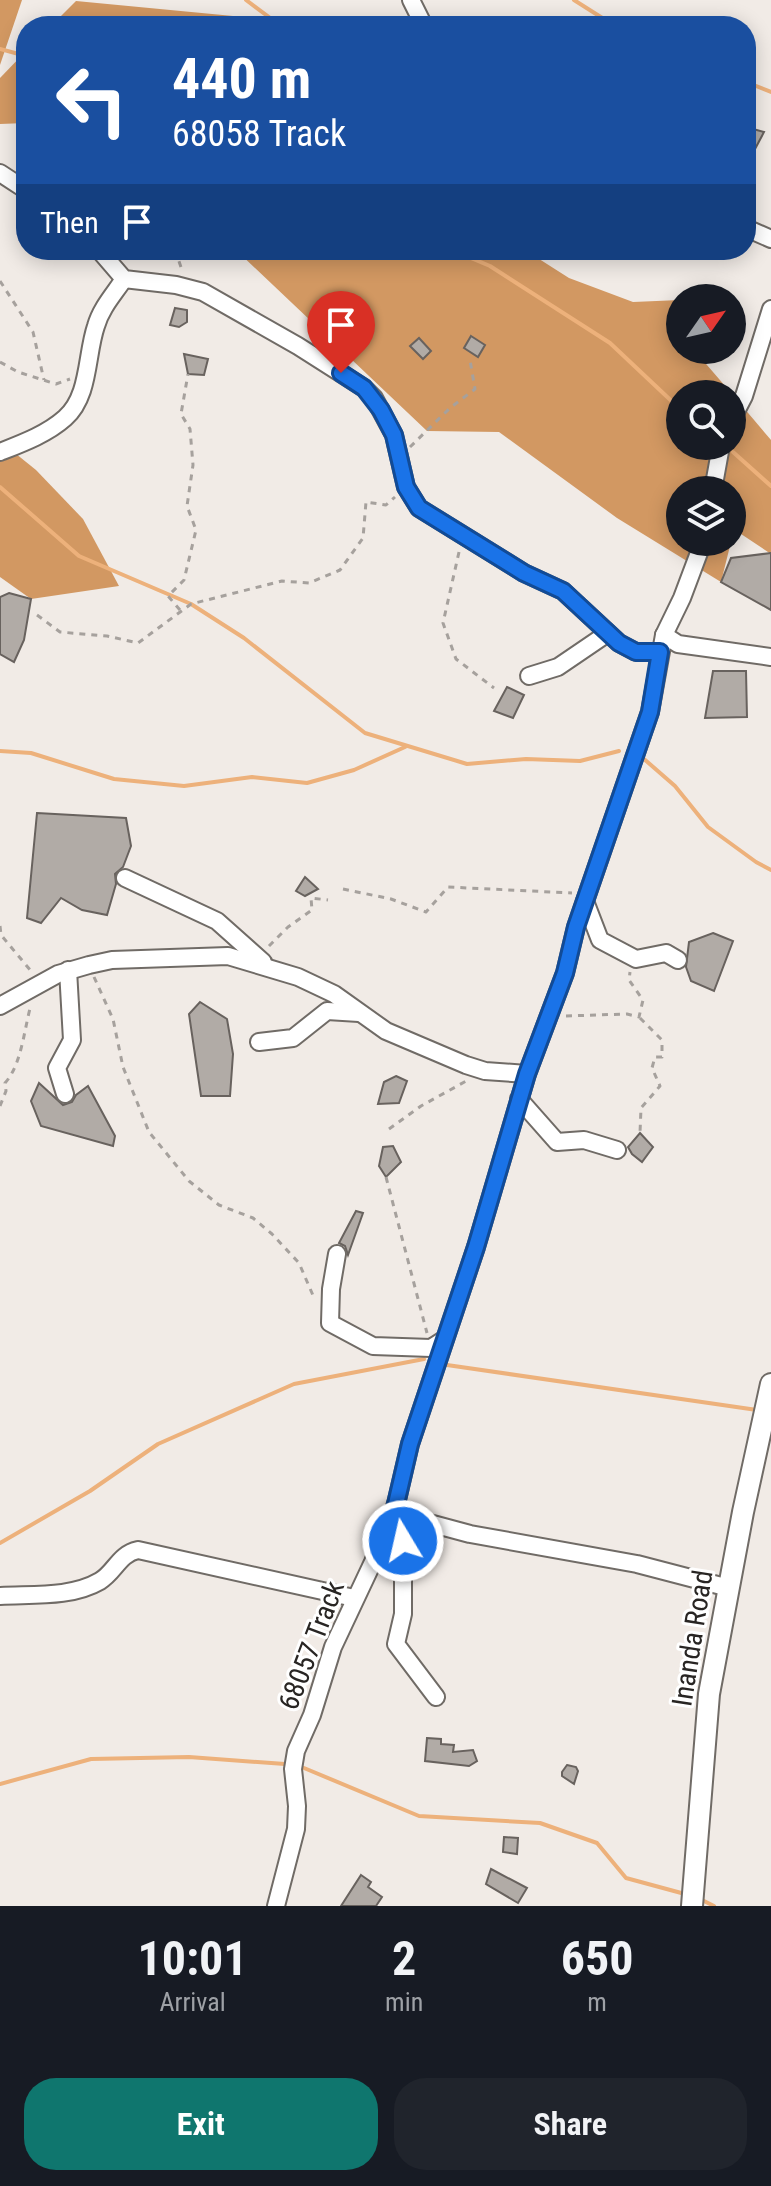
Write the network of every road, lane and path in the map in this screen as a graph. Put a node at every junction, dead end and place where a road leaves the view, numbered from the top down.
1 (108, 260) edge
2 (179, 260) edge
3 (124, 279) junction
4 (0, 281) edge
5 (189, 289) junction
6 (771, 309) edge
7 (470, 360) dead end
8 (0, 362) edge
9 (85, 374) junction
10 (188, 374) dead end
11 (44, 380) junction
12 (746, 390) edge
13 (0, 452) edge
14 (399, 458) junction
15 (406, 487) junction
16 (463, 536) junction
17 (698, 556) edge
18 (181, 611) junction
19 (37, 615) dead end
20 (608, 633) junction
21 (664, 635) junction
22 (660, 652) junction
23 (771, 657) edge
24 (529, 676) dead end
25 (494, 688) dead end
26 (125, 878) dead end
27 (343, 889) dead end
28 (587, 898) junction
29 (328, 900) dead end
30 (0, 926) edge
31 (631, 956) junction
32 (678, 960) dead end
33 (263, 961) junction
34 (89, 965) junction
35 (68, 970) junction
36 (37, 983) junction
37 (0, 1006) edge
38 (361, 1013) junction
39 (639, 1017) junction
40 (546, 1021) junction
41 (259, 1042) dead end
42 (485, 1071) junction
43 (527, 1074) junction
44 (65, 1094) dead end
45 (519, 1099) junction
46 (0, 1106) edge
47 (389, 1129) dead end
48 (640, 1133) dead end
49 (617, 1150) dead end
50 (386, 1177) dead end
51 (337, 1254) dead end
52 (330, 1323) junction
53 (438, 1344) junction
54 (771, 1384) edge
55 (400, 1510) junction
56 (729, 1588) junction
57 (0, 1596) edge
58 (354, 1598) junction
59 (436, 1697) dead end
60 (276, 1906) edge
61 (692, 1906) edge

1 - 3 street
2 - 5 path
3 - 5 street
3 - 9 street
4 - 11 path
5 - 14 street
6 - 12 street
7 - 14 path
8 - 11 path
9 - 11 path
9 - 13 street
10 - 18 path
14 - 15 street
15 - 16 street
15 - 18 path
16 - 20 street
16 - 25 path
17 - 21 street, 68057 Track
18 - 19 path
20 - 22 street
20 - 24 street
21 - 22 street, 68057 Track
21 - 23 street
22 - 28 street, 68057 Track
26 - 33 street
27 - 28 path
28 - 31 street
28 - 40 street, 68057 Track
29 - 33 path
30 - 36 path
31 - 32 street
31 - 39 path
33 - 34 street
33 - 38 street
34 - 35 street
34 - 52 path
35 - 36 street
35 - 44 street
36 - 37 street
36 - 46 path
38 - 41 street
38 - 42 street
39 - 40 path
39 - 48 path
40 - 43 street, 68057 Track
42 - 43 street
42 - 47 path
43 - 45 street, 68057 Track
45 - 49 street
45 - 53 street, 68057 Track
50 - 53 path
51 - 52 street
52 - 53 street
53 - 55 street, 68057 Track
54 - 56 street, Inanda Road
55 - 56 street
55 - 58 street, 68057 Track
55 - 59 street
56 - 61 street, Inanda Road
57 - 58 street
58 - 60 street, 68057 Track

